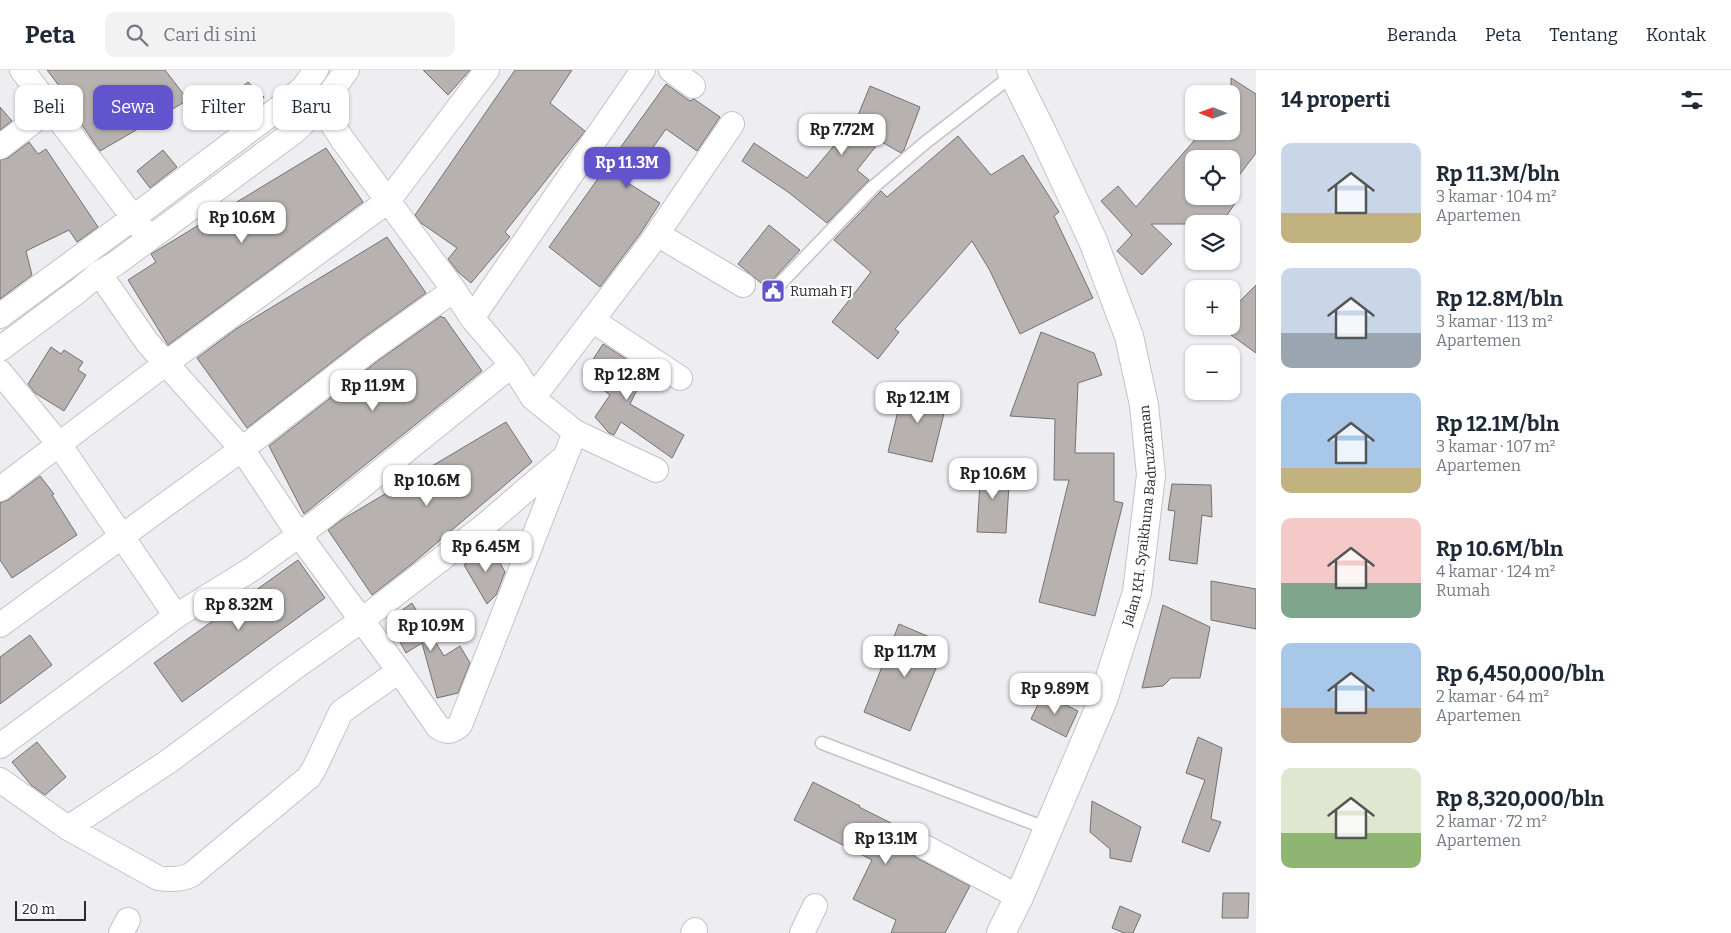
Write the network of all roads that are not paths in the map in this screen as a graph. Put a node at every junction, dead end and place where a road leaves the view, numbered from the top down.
1 (22, 70) edge
2 (347, 70) edge
3 (487, 70) edge
4 (643, 70) edge
5 (670, 70) edge
6 (1012, 72) edge
7 (309, 79) edge
8 (34, 85) edge
9 (336, 85) edge
10 (693, 86) dead end
11 (732, 124) dead end
12 (23, 130) edge
13 (68, 130) edge
14 (297, 130) edge
15 (336, 130) edge
16 (0, 147) edge
17 (388, 201) junction
18 (134, 218) junction
19 (657, 234) junction
20 (149, 238) junction
21 (99, 273) junction
22 (743, 285) dead end
23 (454, 290) junction
24 (773, 291) dead end
25 (0, 316) edge
26 (472, 318) junction
27 (592, 320) junction
28 (0, 349) edge
29 (165, 364) junction
30 (512, 365) junction
31 (0, 372) edge
32 (680, 378) dead end
33 (532, 398) junction
34 (575, 432) junction
35 (59, 444) junction
36 (242, 449) junction
37 (564, 457) junction
38 (656, 470) dead end
39 (0, 489) edge
40 (299, 535) junction
41 (123, 536) junction
42 (176, 616) junction
43 (362, 620) junction
44 (0, 625) edge
45 (399, 671) junction
46 (822, 743) dead end
47 (0, 746) edge
48 (0, 780) edge
49 (68, 828) junction
50 (1048, 829) junction
51 (922, 846) dead end
52 (1019, 897) junction
53 (815, 906) dead end
54 (802, 933) edge
55 (1001, 933) edge

1 - 8 street
2 - 9 street
3 - 17 street
4 - 26 street
5 - 10 street
6 - 24 lane
6 - 50 main road, Jalan KH. Syaikhuna Badruzzaman
7 - 18 street
11 - 19 street
12 - 16 street
13 - 18 street
14 - 20 street
15 - 17 street
17 - 23 street
17 - 29 street
18 - 20 street
18 - 25 street
19 - 22 street
19 - 27 street
20 - 21 street
21 - 28 street
21 - 29 street
23 - 26 street
23 - 36 street
26 - 30 street
27 - 32 street
27 - 33 street
29 - 35 street
29 - 36 street
30 - 33 street
30 - 40 street
31 - 35 street
33 - 34 street
34 - 37 street
34 - 38 street
35 - 39 street
35 - 41 street
36 - 40 street
36 - 41 street
37 - 43 street
37 - 45 street
40 - 42 street
40 - 43 street
41 - 42 street
41 - 44 street
42 - 47 street
43 - 45 street
43 - 49 street
45 - 49 street
46 - 50 lane
48 - 49 street
50 - 52 main road, Jalan KH. Syaikhuna Badruzzaman
51 - 52 street
52 - 55 main road, Jalan KH. Syaikhuna Badruzzaman
53 - 54 street

